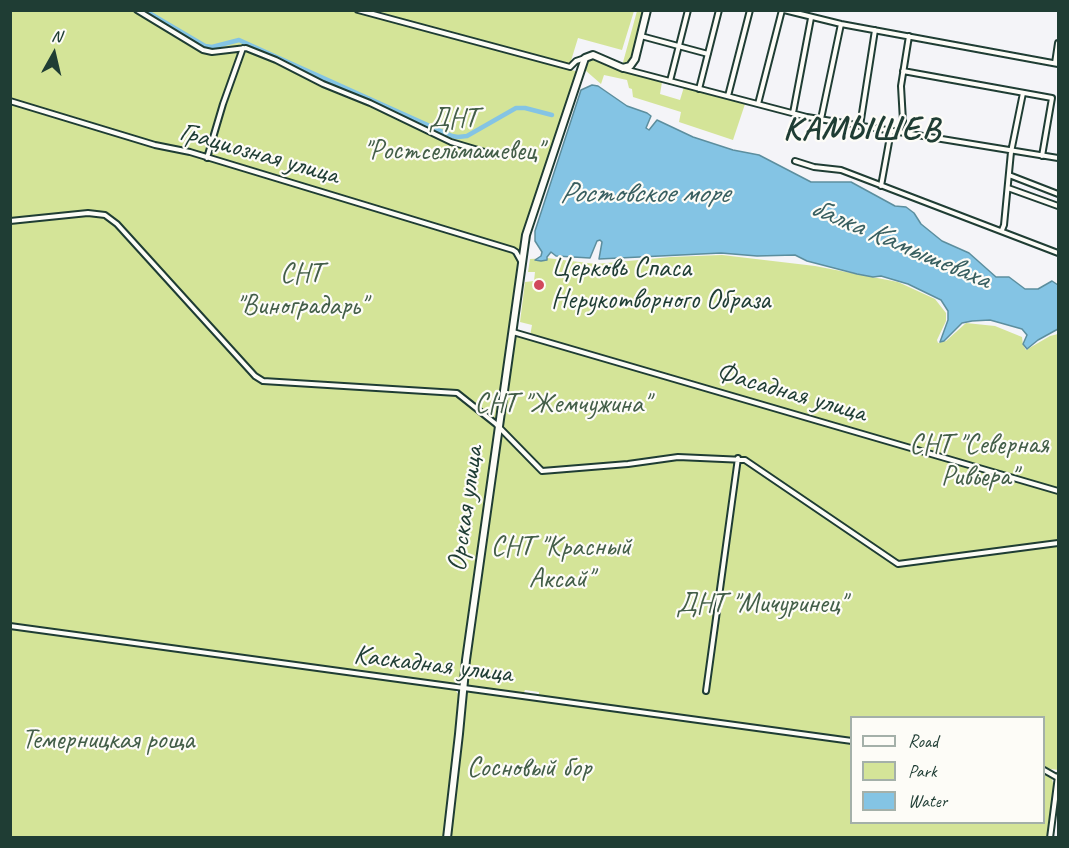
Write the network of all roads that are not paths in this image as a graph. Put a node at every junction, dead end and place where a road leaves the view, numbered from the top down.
1 (137, 10) edge
2 (358, 10) edge
3 (647, 10) edge
4 (688, 10) edge
5 (719, 10) edge
6 (750, 10) edge
7 (783, 10) edge
8 (811, 18) junction
9 (841, 24) junction
10 (875, 30) junction
11 (641, 36) junction
12 (909, 36) junction
13 (1059, 43) edge
14 (679, 47) junction
15 (243, 48) junction
16 (708, 54) junction
17 (585, 58) junction
18 (1057, 63) edge
19 (623, 68) junction
20 (903, 71) junction
21 (670, 81) junction
22 (699, 89) junction
23 (1023, 93) junction
24 (728, 96) junction
25 (10, 101) edge
26 (758, 104) junction
27 (793, 113) junction
28 (822, 119) junction
29 (860, 126) junction
30 (891, 131) junction
31 (898, 133) junction
32 (1011, 152) junction
33 (495, 155) dead end
34 (1042, 156) junction
35 (207, 158) junction
36 (1059, 158) edge
37 (795, 160) dead end
38 (1009, 174) junction
39 (881, 186) junction
40 (1008, 188) junction
41 (1059, 194) edge
42 (1059, 206) edge
43 (10, 221) edge
44 (1002, 231) junction
45 (1059, 253) edge
46 (522, 265) junction
47 (513, 332) junction
48 (499, 427) junction
49 (738, 458) junction
50 (1059, 491) edge
51 (1059, 543) edge
52 (10, 626) edge
53 (463, 688) junction
54 (706, 691) dead end
55 (850, 741) edge
56 (1058, 777) edge
57 (447, 837) edge
58 (1050, 837) edge

1 - 15 street
2 - 17 street
3 - 11 main road
4 - 14 street
5 - 16 street
6 - 24 street
7 - 8 street
7 - 26 street
8 - 9 street
8 - 27 street
9 - 10 street
9 - 28 street
10 - 12 street
10 - 29 street
11 - 14 street
11 - 19 main road
12 - 18 street
12 - 20 street
13 - 18 street
14 - 16 street
14 - 21 street
15 - 33 street
15 - 35 street
16 - 22 street
17 - 19 main road
17 - 46 main road, Орская улица
19 - 21 street
20 - 23 street
20 - 31 street
21 - 22 street
22 - 24 street
23 - 32 street
23 - 34 street
24 - 26 street
25 - 35 street, Грациозная улица
26 - 27 street
27 - 28 street
28 - 29 street
29 - 30 street
30 - 31 street
30 - 39 street
31 - 32 street
32 - 34 street
32 - 38 street
34 - 36 street
35 - 46 street, Грациозная улица
37 - 39 street
38 - 40 street
38 - 41 street
39 - 44 street
40 - 42 street
40 - 44 street
43 - 48 street
44 - 45 street
46 - 47 main road, Орская улица
47 - 48 main road, Орская улица
47 - 50 street, Фасадная улица
48 - 49 street
48 - 53 main road, Орская улица
49 - 51 street
49 - 54 street
52 - 53 street, Каскадная улица
53 - 55 street, Каскадная улица
53 - 57 main road, Орская улица
56 - 58 street

